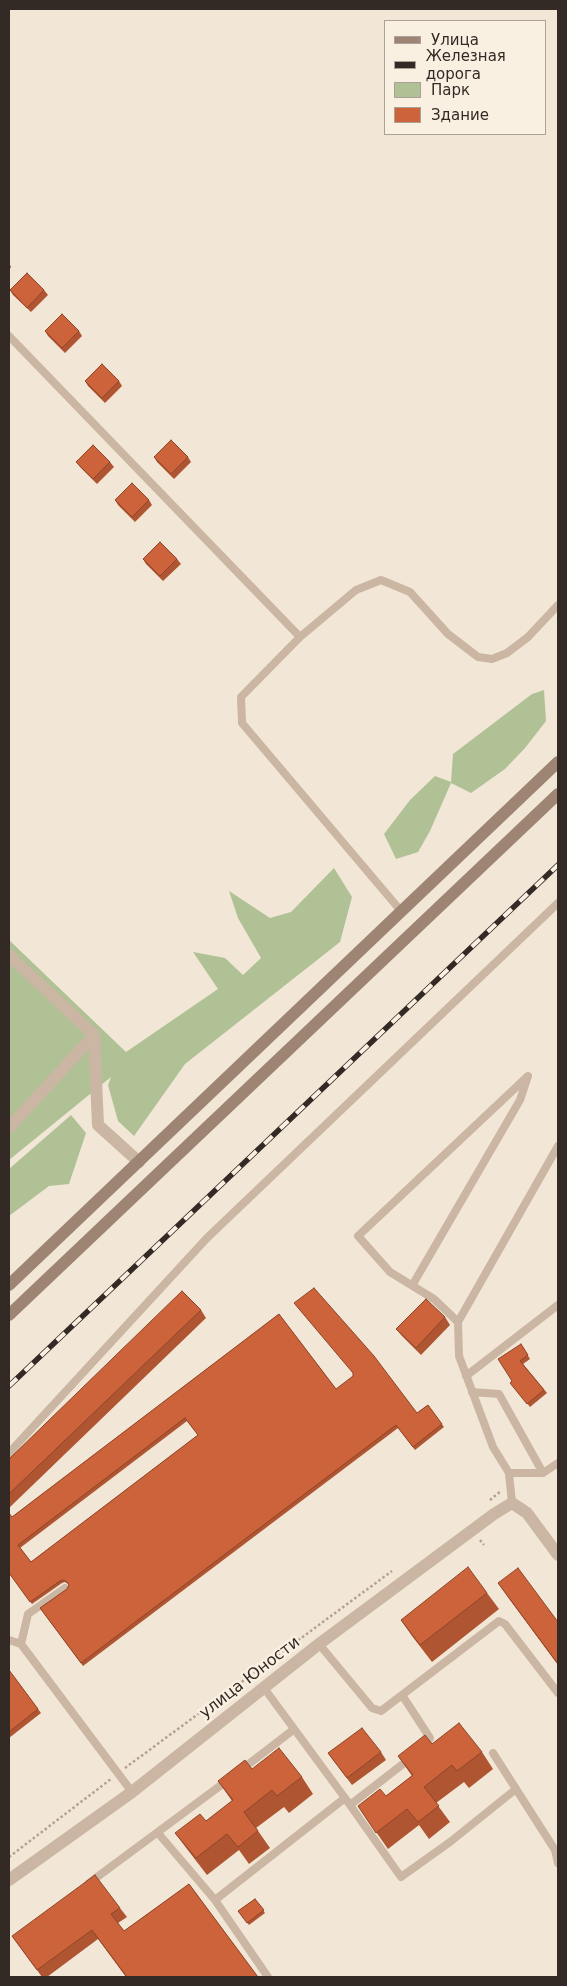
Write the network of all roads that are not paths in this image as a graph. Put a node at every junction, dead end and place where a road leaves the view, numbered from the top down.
1 (9, 336) edge
2 (558, 605) edge
3 (300, 637) junction
4 (558, 762) edge
5 (558, 794) edge
6 (558, 903) edge
7 (401, 911) junction
8 (9, 955) edge
9 (94, 1035) junction
10 (9, 1128) edge
11 (558, 1146) edge
12 (139, 1162) junction
13 (413, 1284) junction
14 (9, 1285) edge
15 (558, 1305) edge
16 (9, 1315) edge
17 (458, 1322) junction
18 (466, 1376) junction
19 (472, 1392) junction
20 (9, 1453) edge
21 (558, 1463) edge
22 (509, 1473) junction
23 (544, 1473) junction
24 (512, 1503) junction
25 (558, 1554) edge
26 (65, 1588) edge
27 (9, 1640) edge
28 (21, 1644) junction
29 (319, 1644) junction
30 (264, 1688) junction
31 (558, 1693) edge
32 (402, 1695) junction
33 (293, 1730) junction
34 (493, 1753) dead end
35 (516, 1789) junction
36 (132, 1792) junction
37 (347, 1802) junction
38 (158, 1833) junction
39 (558, 1863) edge
40 (9, 1880) edge
41 (81, 1889) edge
42 (215, 1900) junction
43 (268, 1977) edge

1 - 3 lane
2 - 3 lane
3 - 7 lane
4 - 7 main road
5 - 16 main road
6 - 20 lane
7 - 12 main road
8 - 9 street
9 - 10 street
9 - 12 street
11 - 17 lane
12 - 14 main road
13 - 13 lane
13 - 17 lane
15 - 18 lane
17 - 18 lane
18 - 19 lane
19 - 22 lane
19 - 23 lane
21 - 23 lane
22 - 23 lane
22 - 24 lane
24 - 25 street
24 - 29 street, улица Юности
26 - 28 lane
27 - 28 lane
28 - 36 lane
29 - 30 street, улица Юности
29 - 32 lane
30 - 33 lane
30 - 36 street, улица Юности
31 - 32 lane
32 - 37 lane
33 - 37 lane
33 - 38 lane
34 - 35 lane
35 - 37 lane
35 - 39 lane
36 - 40 street, улица Юности
37 - 42 lane
38 - 41 lane
38 - 42 lane
42 - 43 lane

